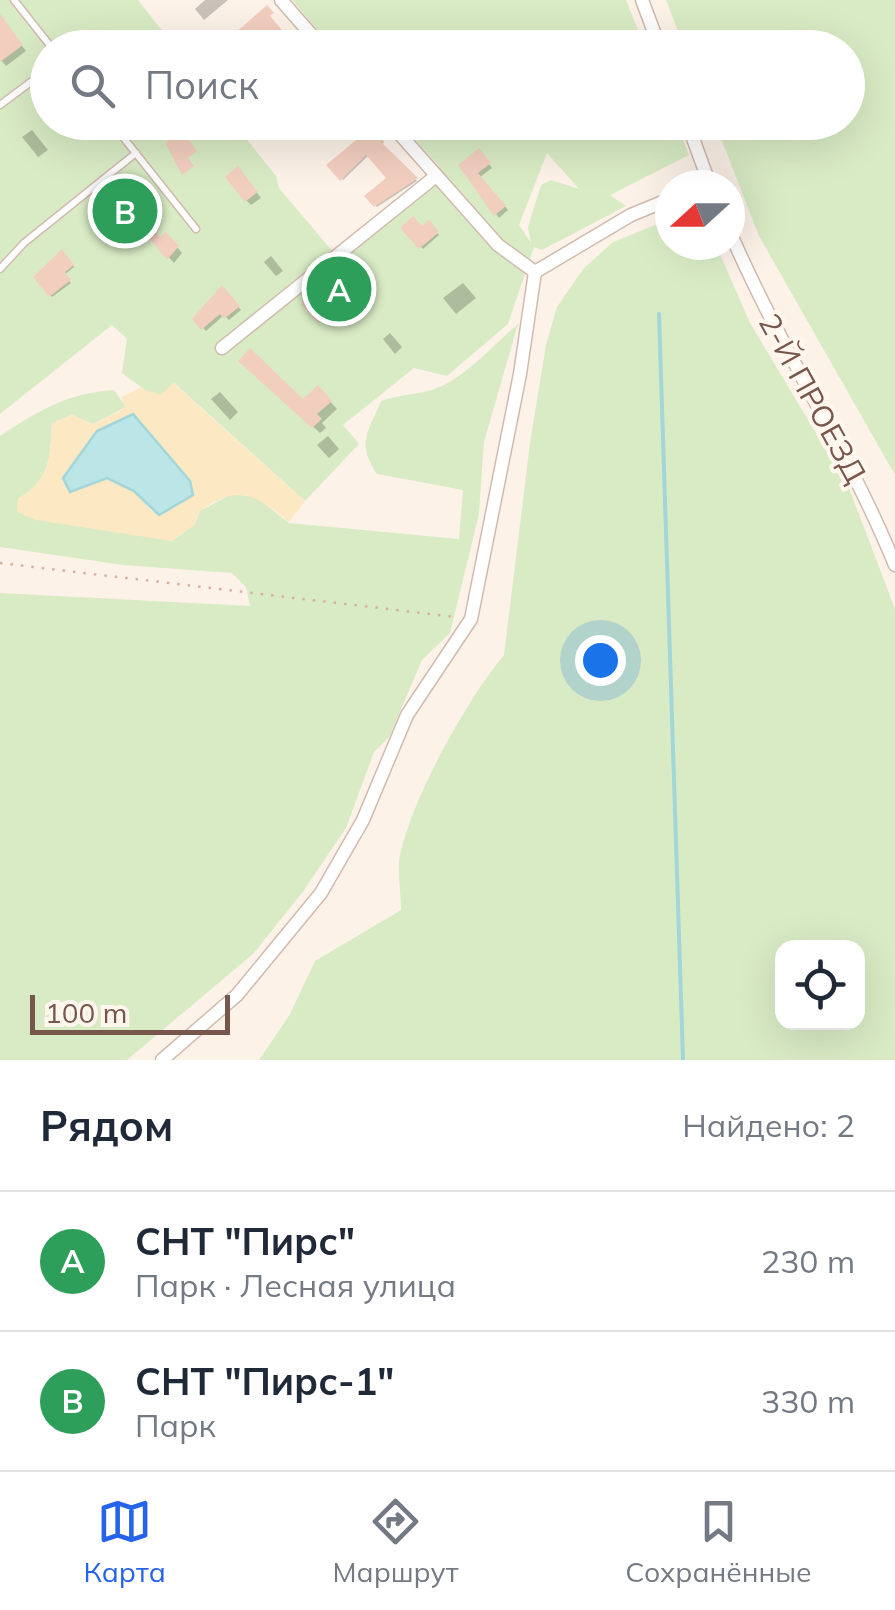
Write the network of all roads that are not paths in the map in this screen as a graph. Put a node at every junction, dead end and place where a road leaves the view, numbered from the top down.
1 (14, 0) edge
2 (281, 0) edge
3 (642, 0) edge
4 (38, 30) edge
5 (307, 30) edge
6 (653, 30) edge
7 (30, 82) edge
8 (0, 105) edge
9 (125, 140) edge
10 (405, 140) edge
11 (693, 140) edge
12 (136, 154) junction
13 (704, 170) edge
14 (436, 176) junction
15 (655, 206) edge
16 (196, 228) dead end
17 (742, 260) edge
18 (0, 269) edge
19 (534, 272) junction
20 (222, 348) dead end
21 (895, 565) edge
22 (162, 1060) edge

1 - 4 lane
2 - 5 street
3 - 6 street
7 - 8 lane
9 - 12 lane
10 - 14 street
11 - 13 street
12 - 16 lane
12 - 18 lane
14 - 19 street
14 - 20 street
15 - 19 street
17 - 21 street, 2-Й ПРОЕЗД
19 - 22 street

